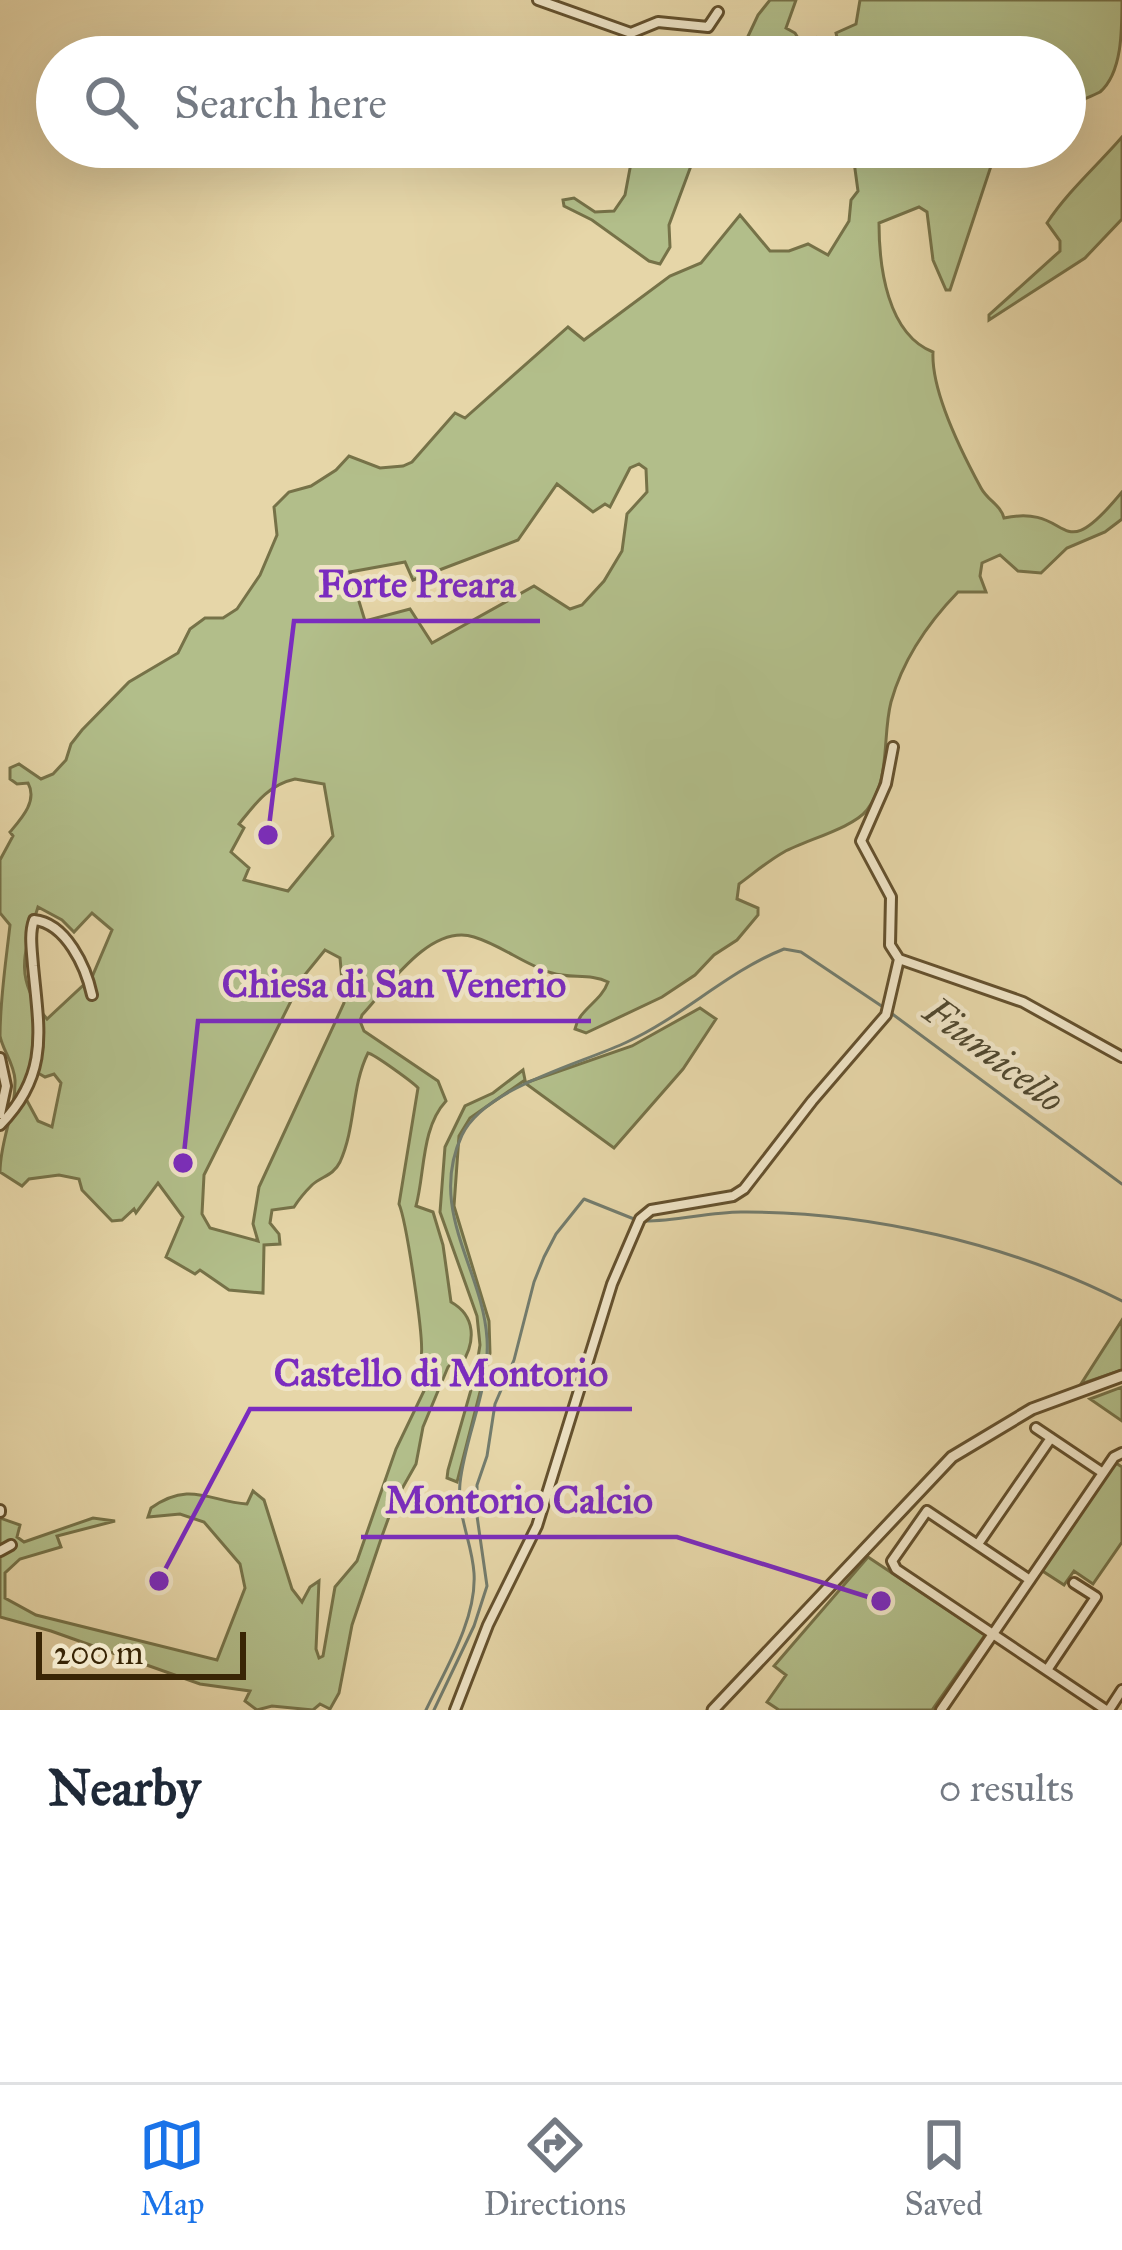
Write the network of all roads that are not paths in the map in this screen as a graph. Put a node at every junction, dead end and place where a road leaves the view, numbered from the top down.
1 (538, 0) edge
2 (718, 12) dead end
3 (893, 746) dead end
4 (899, 959) junction
5 (92, 995) dead end
6 (0, 1058) edge
7 (1122, 1058) edge
8 (0, 1114) edge
9 (0, 1125) edge
10 (1122, 1376) edge
11 (1036, 1428) dead end
12 (1051, 1438) junction
13 (1122, 1453) edge
14 (1103, 1473) junction
15 (978, 1544) junction
16 (11, 1545) dead end
17 (0, 1551) edge
18 (1030, 1580) junction
19 (1074, 1582) dead end
20 (993, 1634) junction
21 (1047, 1670) junction
22 (1122, 1690) edge
23 (454, 1710) edge
24 (713, 1710) edge
25 (941, 1710) edge
26 (1107, 1710) edge

1 - 2 street
3 - 4 street
4 - 7 street
4 - 23 street
5 - 9 street
6 - 8 street
10 - 24 street
11 - 12 street
12 - 14 street
12 - 15 street
13 - 14 street
14 - 18 street
15 - 18 street
15 - 20 street
16 - 17 street
18 - 20 street
19 - 21 street
20 - 21 street
20 - 25 street
21 - 26 street
22 - 26 street

